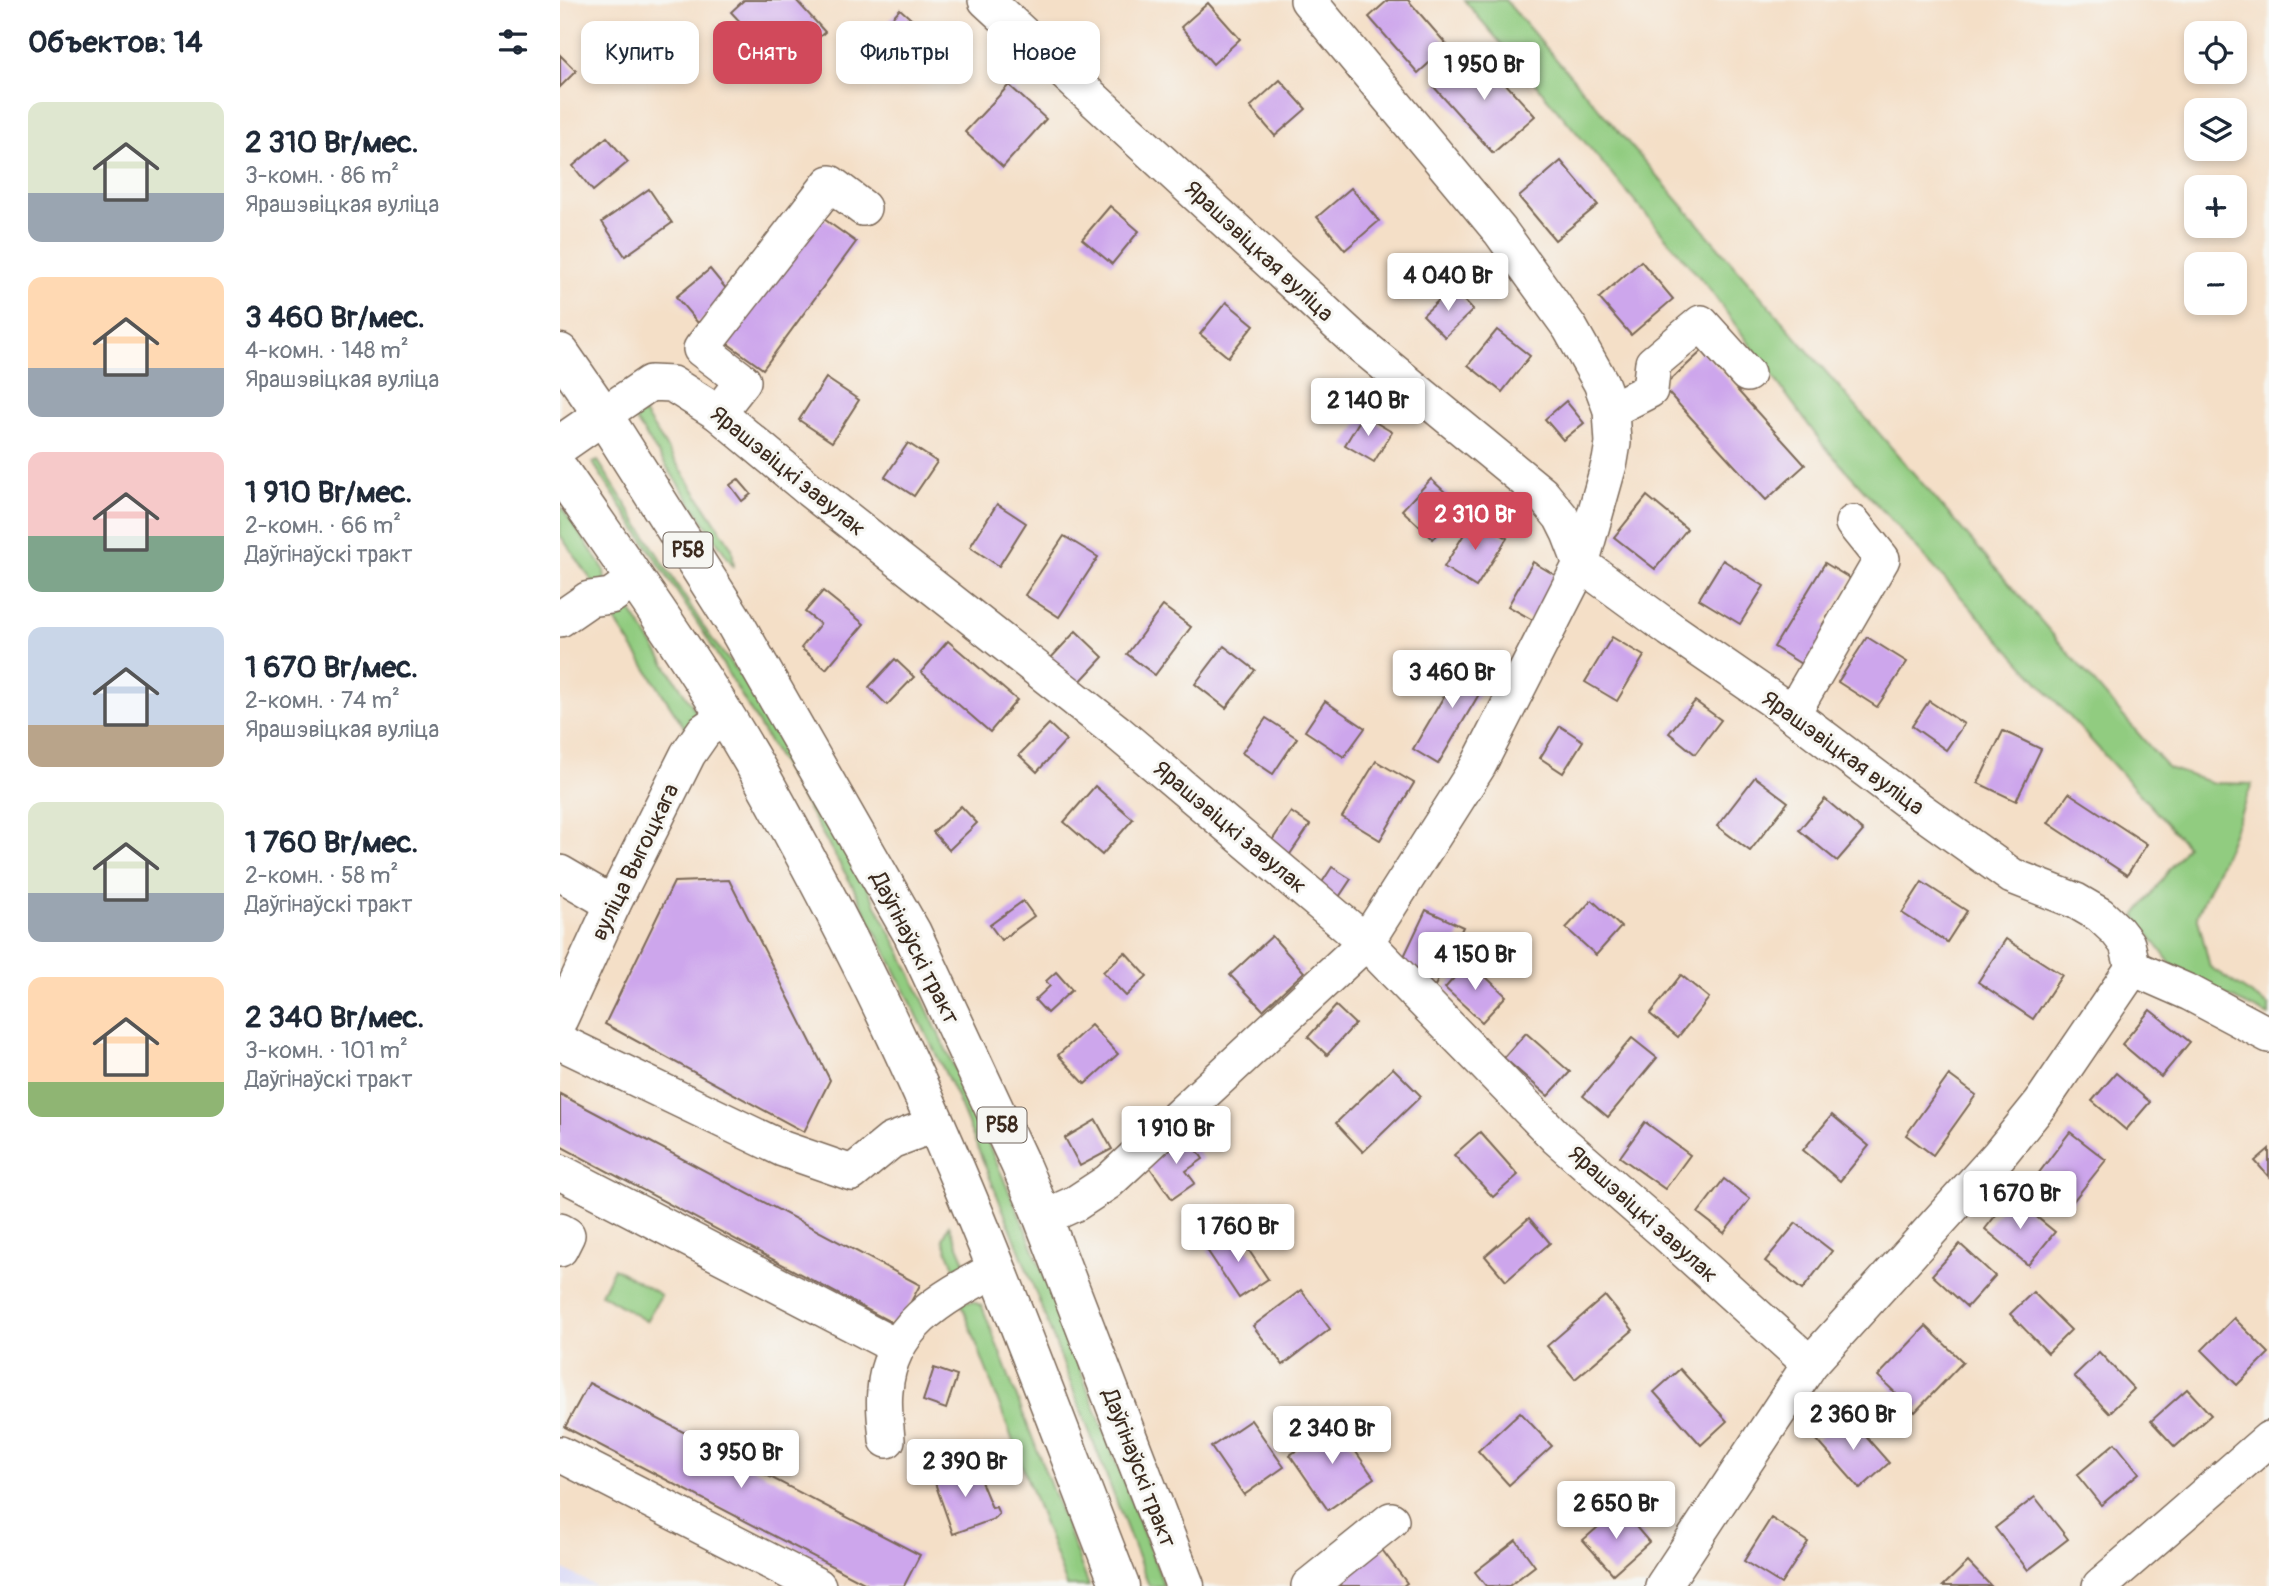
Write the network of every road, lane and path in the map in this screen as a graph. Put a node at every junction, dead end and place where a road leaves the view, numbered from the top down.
1 (986, 0) edge
2 (1308, 0) edge
3 (863, 208) dead end
4 (560, 353) edge
5 (1747, 374) dead end
6 (1611, 410) junction
7 (718, 413) junction
8 (603, 415) junction
9 (560, 445) edge
10 (560, 471) edge
11 (1853, 523) dead end
12 (1581, 564) junction
13 (635, 579) junction
14 (560, 619) edge
15 (1792, 714) junction
16 (726, 716) junction
17 (560, 873) edge
18 (613, 904) junction
19 (1366, 942) junction
20 (2133, 968) junction
21 (560, 1019) edge
22 (2269, 1035) edge
23 (560, 1042) edge
24 (936, 1124) junction
25 (560, 1172) edge
26 (1042, 1218) junction
27 (560, 1231) edge
28 (560, 1249) edge
29 (996, 1269) junction
30 (895, 1346) junction
31 (1810, 1364) junction
32 (2269, 1439) edge
33 (887, 1440) dead end
34 (560, 1454) edge
35 (1391, 1520) dead end
36 (810, 1584) edge
37 (1120, 1586) edge
38 (1185, 1586) edge
39 (1309, 1586) edge
40 (1663, 1586) edge
41 (2100, 1586) edge

1 - 12 street, Ярашэвіцкая вуліца
2 - 6 street
3 - 7 street
4 - 8 main road, Даўгінаўскі тракт / Р58
5 - 6 street
6 - 12 street
7 - 8 street, Ярашэвіцкі завулак
7 - 19 street, Ярашэвіцкі завулак
8 - 9 main road
8 - 26 main road, Даўгінаўскі тракт / Р58
10 - 13 main road, Р58
11 - 15 street
12 - 15 street, Ярашэвіцкая вуліца
12 - 19 street
13 - 14 street
13 - 16 main road, Р58
15 - 20 street, Ярашэвіцкая вуліца
16 - 18 street, вуліца Выгоцкага
16 - 24 main road, Р58
17 - 18 street
18 - 21 street, вуліца Выгоцкага
19 - 26 street
19 - 31 street, Ярашэвіцкі завулак
20 - 22 street
20 - 31 street
23 - 24 street
24 - 29 main road, Р58
25 - 30 street
26 - 38 main road, Даўгінаўскі тракт / Р58
27 - 28 street
29 - 30 street
29 - 37 main road, Р58
30 - 33 street
31 - 40 street
32 - 41 street
34 - 36 street
35 - 39 street

